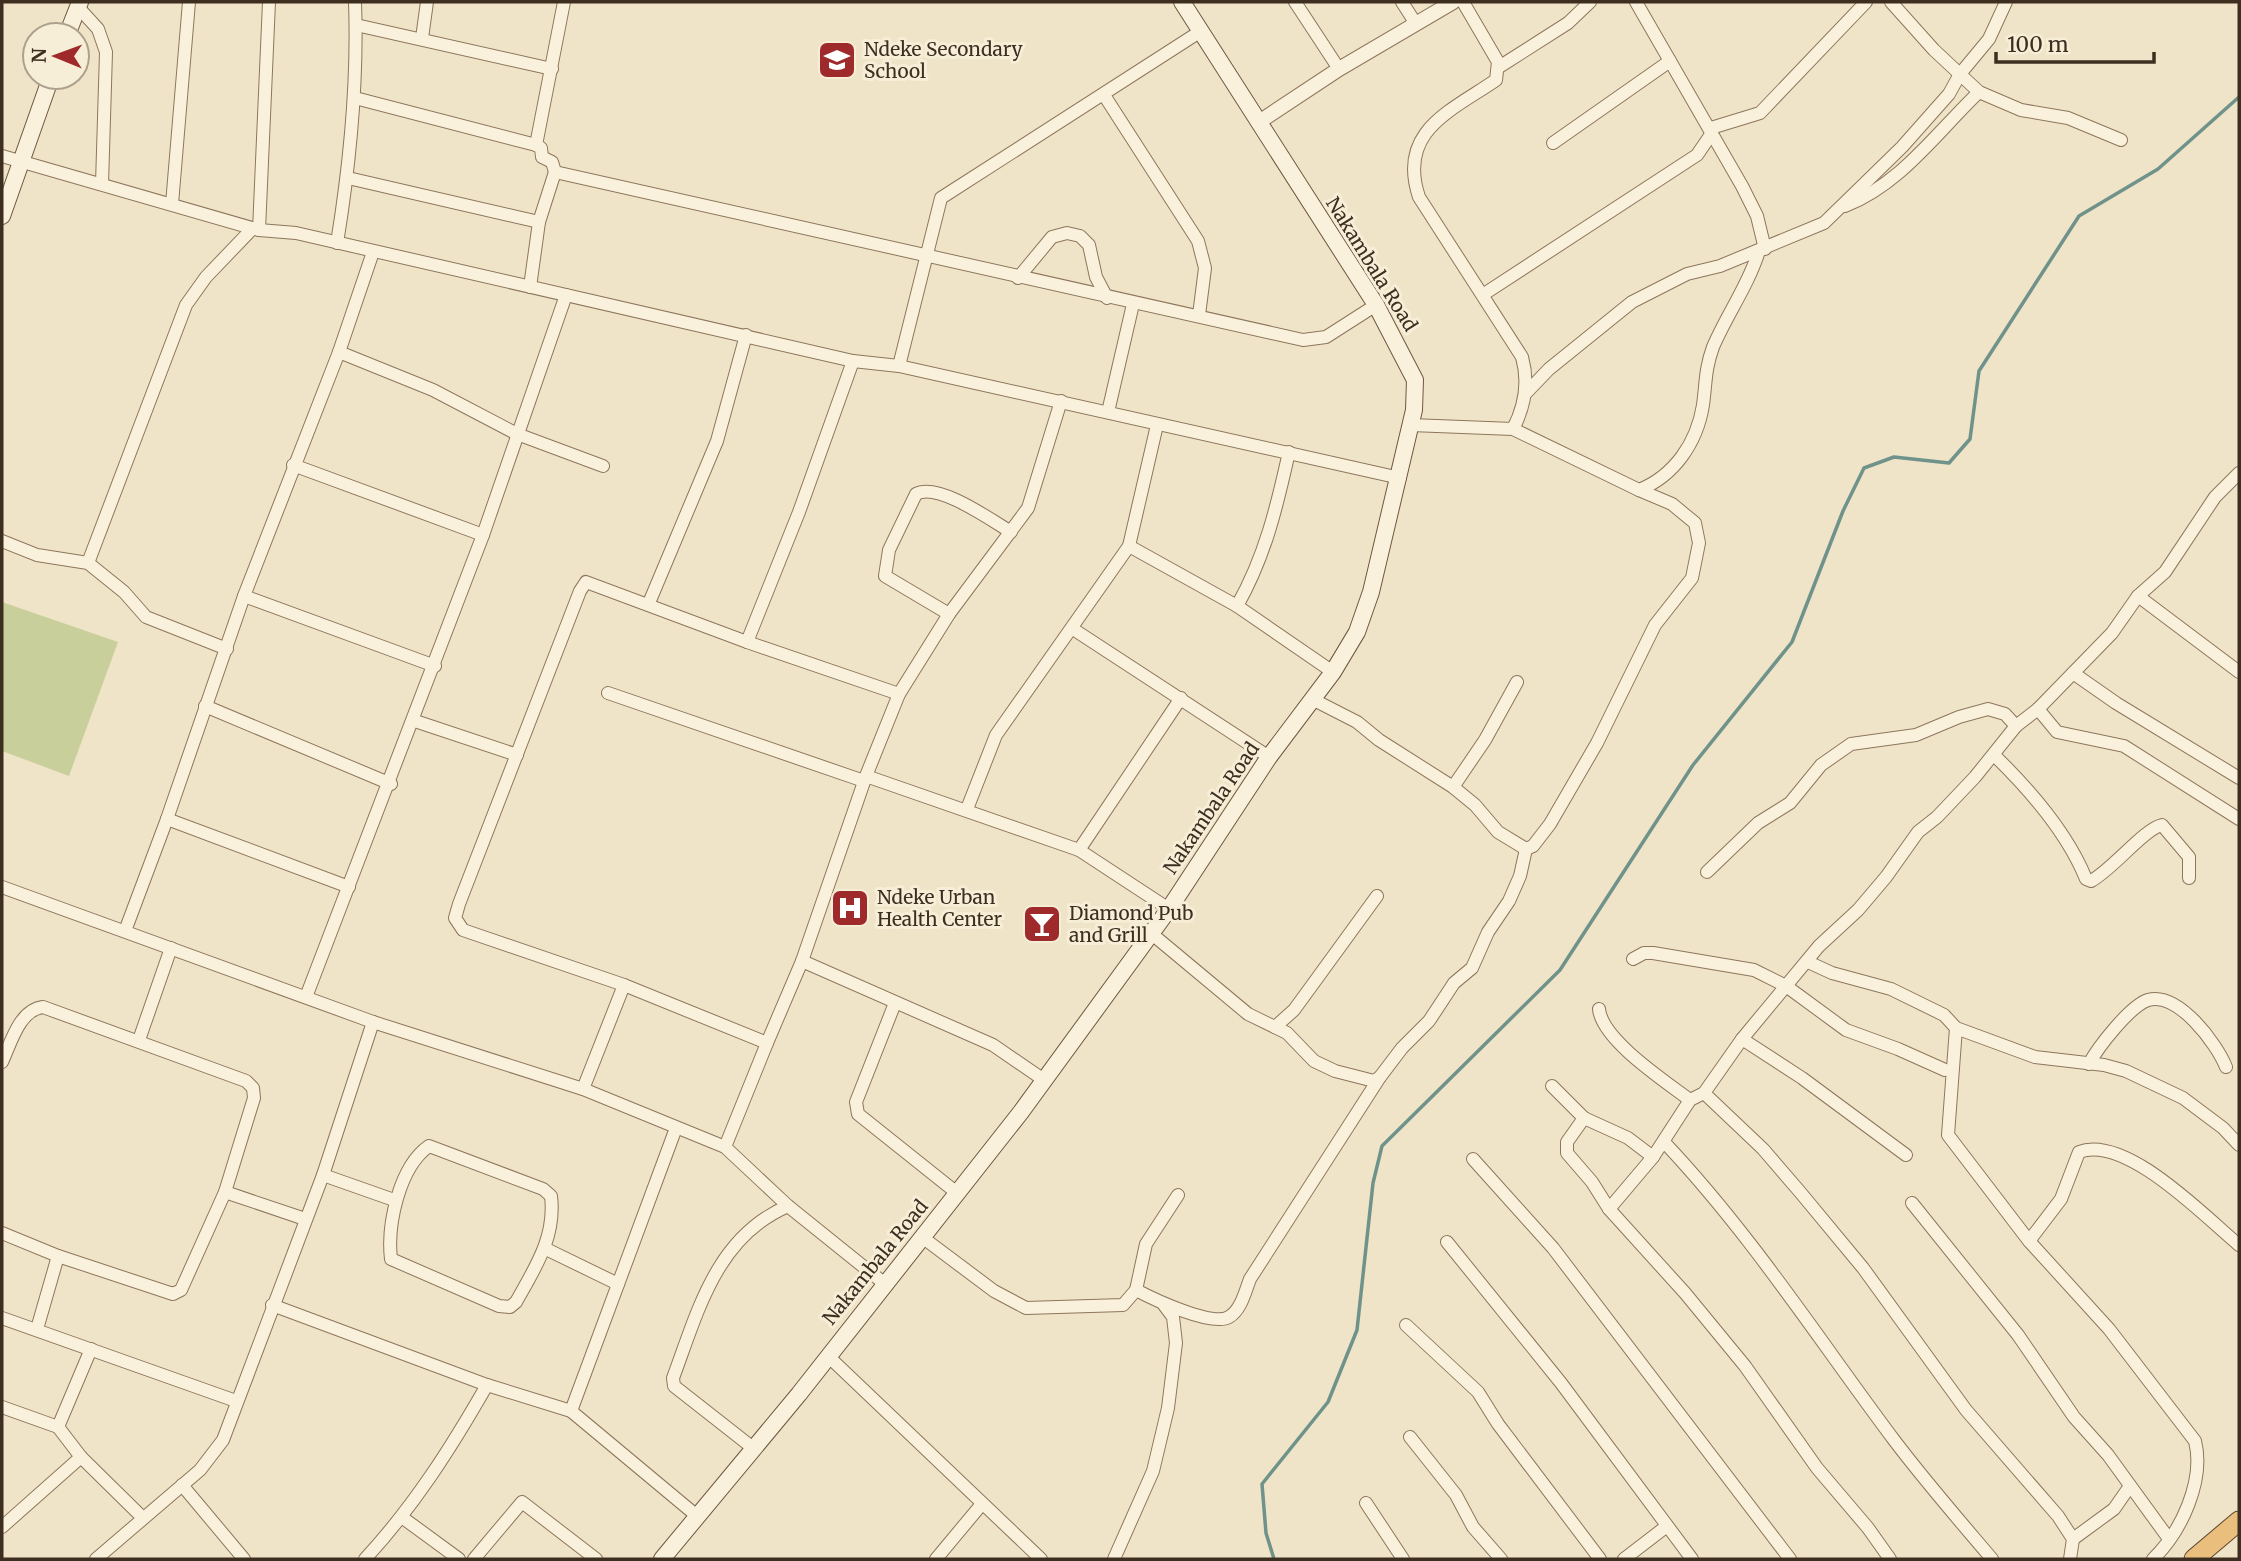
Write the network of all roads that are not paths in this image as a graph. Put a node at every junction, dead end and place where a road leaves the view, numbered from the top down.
1 (189, 2) edge
2 (269, 2) edge
3 (355, 2) edge
4 (427, 2) edge
5 (564, 2) edge
6 (1182, 2) edge
7 (1295, 2) edge
8 (1402, 2) edge
9 (1453, 2) edge
10 (1463, 2) edge
11 (1590, 2) edge
12 (1636, 2) edge
13 (1866, 2) edge
14 (1891, 2) edge
15 (2006, 2) edge
16 (79, 4) edge
17 (72, 21) edge
18 (1416, 23) junction
19 (356, 26) junction
20 (1201, 31) junction
21 (422, 38) junction
22 (1671, 61) junction
23 (1499, 67) junction
24 (552, 68) junction
25 (1339, 69) junction
26 (1960, 74) junction
27 (46, 91) edge
28 (1979, 92) junction
29 (1104, 95) junction
30 (355, 98) junction
31 (1259, 122) junction
32 (1711, 132) junction
33 (2121, 140) dead end
34 (1553, 143) dead end
35 (536, 145) junction
36 (2, 156) edge
37 (20, 163) junction
38 (555, 172) junction
39 (348, 178) junction
40 (102, 184) junction
41 (172, 205) junction
42 (1841, 207) junction
43 (2, 216) edge
44 (539, 222) junction
45 (256, 229) junction
46 (337, 243) junction
47 (1762, 250) junction
48 (373, 252) junction
49 (928, 255) junction
50 (1018, 278) junction
51 (530, 287) junction
52 (566, 295) junction
53 (1484, 295) junction
54 (1107, 298) junction
55 (1133, 304) junction
56 (1376, 305) junction
57 (1199, 315) junction
58 (746, 335) junction
59 (339, 352) junction
60 (853, 360) junction
61 (899, 366) junction
62 (1525, 394) junction
63 (1060, 401) junction
64 (1108, 412) junction
65 (1157, 425) junction
66 (1411, 425) junction
67 (1513, 429) junction
68 (517, 434) junction
69 (1289, 452) junction
70 (293, 465) junction
71 (603, 466) dead end
72 (2239, 472) edge
73 (1400, 478) junction
74 (1639, 490) junction
75 (1011, 532) junction
76 (484, 536) junction
77 (2, 541) edge
78 (1129, 546) junction
79 (88, 563) junction
80 (244, 596) junction
81 (2138, 596) junction
82 (649, 603) junction
83 (1237, 606) junction
84 (949, 614) junction
85 (1073, 629) junction
86 (747, 642) junction
87 (227, 649) junction
88 (435, 666) junction
89 (1333, 672) junction
90 (2239, 672) edge
91 (2073, 673) junction
92 (1517, 682) dead end
93 (608, 693) dead end
94 (900, 694) junction
95 (1181, 698) junction
96 (1312, 699) junction
97 (205, 706) junction
98 (2038, 709) junction
99 (415, 721) junction
100 (2016, 726) junction
101 (517, 755) junction
102 (1994, 755) junction
103 (1269, 757) junction
104 (2239, 778) edge
105 (865, 779) junction
106 (391, 784) junction
107 (1453, 787) junction
108 (967, 809) junction
109 (167, 819) junction
110 (2239, 819) edge
111 (1526, 849) junction
112 (1079, 850) junction
113 (1707, 872) dead end
114 (2189, 878) dead end
115 (2, 887) edge
116 (349, 887) junction
117 (1377, 896) dead end
118 (1169, 909) junction
119 (125, 931) junction
120 (1152, 933) junction
121 (172, 948) junction
122 (1633, 959) dead end
123 (802, 961) junction
124 (1808, 962) junction
125 (624, 985) junction
126 (1786, 986) junction
127 (306, 998) junction
128 (895, 1003) junction
129 (1599, 1009) dead end
130 (373, 1022) junction
131 (1275, 1027) junction
132 (1956, 1028) junction
133 (1742, 1039) junction
134 (139, 1040) junction
135 (767, 1043) junction
136 (2, 1062) edge
137 (2089, 1064) junction
138 (2226, 1068) dead end
139 (1945, 1070) dead end
140 (1380, 1077) junction
141 (1044, 1080) junction
142 (1552, 1086) dead end
143 (583, 1089) junction
144 (1704, 1093) junction
145 (1690, 1100) junction
146 (1584, 1118) junction
147 (676, 1128) junction
148 (1664, 1142) junction
149 (2239, 1145) edge
150 (725, 1147) junction
151 (1906, 1155) dead end
152 (1653, 1157) junction
153 (1473, 1159) dead end
154 (323, 1175) junction
155 (225, 1192) junction
156 (957, 1193) junction
157 (1178, 1195) dead end
158 (394, 1200) junction
159 (1912, 1203) dead end
160 (788, 1206) junction
161 (1609, 1209) junction
162 (305, 1219) junction
163 (2, 1233) edge
164 (922, 1237) junction
165 (2029, 1241) junction
166 (1447, 1242) dead end
167 (2239, 1245) edge
168 (546, 1249) junction
169 (58, 1256) junction
170 (618, 1284) junction
171 (885, 1284) junction
172 (1136, 1290) junction
173 (1164, 1305) junction
174 (272, 1306) junction
175 (2, 1318) edge
176 (1406, 1325) dead end
177 (37, 1329) junction
178 (91, 1349) junction
179 (828, 1356) junction
180 (487, 1385) junction
181 (236, 1401) junction
182 (2, 1407) edge
183 (571, 1411) junction
184 (58, 1427) junction
185 (1410, 1437) dead end
186 (753, 1448) junction
187 (81, 1457) junction
188 (182, 1485) junction
189 (2130, 1486) junction
190 (1366, 1503) dead end
191 (981, 1505) junction
192 (697, 1516) junction
193 (143, 1518) junction
194 (403, 1518) junction
195 (2239, 1521) edge
196 (1667, 1526) junction
197 (2, 1527) edge
198 (2073, 1539) junction
199 (2169, 1539) junction
200 (96, 1559) edge
201 (244, 1559) edge
202 (365, 1559) edge
203 (459, 1559) edge
204 (474, 1559) edge
205 (596, 1559) edge
206 (662, 1559) edge
207 (936, 1559) edge
208 (1041, 1559) edge
209 (1114, 1559) edge
210 (1403, 1559) edge
211 (1501, 1559) edge
212 (1600, 1559) edge
213 (1624, 1559) edge
214 (1692, 1559) edge
215 (1790, 1559) edge
216 (1889, 1559) edge
217 (1992, 1559) edge
218 (2070, 1559) edge
219 (2153, 1559) edge
220 (2194, 1559) edge

1 - 41 street
2 - 45 street
3 - 19 street
4 - 21 street
5 - 24 street
6 - 20 main road, Nakambala Road
7 - 25 street
8 - 18 street
9 - 18 street
10 - 23 street
11 - 23 street
12 - 22 street
13 - 32 street
14 - 26 street
15 - 26 street
16 - 17 main road
16 - 40 street
18 - 25 street
19 - 21 street
19 - 30 street
20 - 29 street
20 - 31 main road, Nakambala Road
21 - 24 street
22 - 32 street
22 - 34 street
23 - 53 street
24 - 35 street
25 - 31 street
26 - 28 street
26 - 42 street
27 - 37 main road
28 - 33 street
28 - 42 street
29 - 49 street
29 - 57 street
30 - 35 street
30 - 39 street
31 - 56 main road, Nakambala Road
32 - 47 street
32 - 53 street
35 - 38 street
36 - 37 street
37 - 40 street
37 - 43 main road
38 - 44 street
38 - 49 street
39 - 44 street
39 - 46 street
40 - 41 street
41 - 45 street
42 - 47 street
44 - 51 street
45 - 46 street
45 - 79 street
46 - 48 street
47 - 62 street
47 - 74 street
48 - 51 street
48 - 59 street
49 - 50 street
49 - 61 street
50 - 54 street
50 - 54 street
51 - 52 street
52 - 58 street
52 - 68 street
53 - 62 street
54 - 55 street
55 - 57 street
55 - 64 street
56 - 57 street
56 - 66 main road, Nakambala Road
58 - 60 street
58 - 82 street
59 - 68 street
59 - 70 street
60 - 61 street
60 - 86 street
61 - 63 street
62 - 67 street
63 - 64 street
63 - 75 street
64 - 65 street
65 - 69 street
65 - 78 street
66 - 67 street
66 - 73 main road, Nakambala Road
67 - 74 street
68 - 71 street
68 - 76 street
69 - 73 street
69 - 83 street
70 - 76 street
70 - 80 street
72 - 81 street
73 - 89 main road, Nakambala Road
74 - 111 street
75 - 84 street
75 - 84 street
76 - 88 street
77 - 79 street
78 - 83 street
78 - 85 street
79 - 87 street
80 - 87 street
80 - 88 street
81 - 90 street
81 - 91 street
82 - 86 street
82 - 101 street
83 - 89 street
84 - 94 street
85 - 95 street
85 - 108 street
86 - 94 street
87 - 97 street
88 - 99 street
89 - 96 main road, Nakambala Road
91 - 98 street
91 - 104 street
92 - 107 street
93 - 105 street
94 - 105 street
95 - 103 street
95 - 112 street
96 - 103 main road, Nakambala Road
96 - 107 street
97 - 106 street
97 - 109 street
98 - 100 street
98 - 110 street
99 - 101 street
99 - 106 street
100 - 102 street
100 - 113 street
101 - 125 street
102 - 114 street
102 - 124 street
103 - 118 main road, Nakambala Road
105 - 108 street
105 - 123 street
106 - 116 street
107 - 111 street
108 - 112 street
109 - 116 street
109 - 119 street
111 - 140 street
112 - 118 street
115 - 119 street
116 - 127 street
117 - 131 street
118 - 120 main road, Nakambala Road
119 - 121 street
120 - 131 street
120 - 141 main road, Nakambala Road
121 - 127 street
121 - 134 street
122 - 126 street
123 - 128 street
123 - 135 street
124 - 126 street
124 - 132 street
125 - 135 street
125 - 143 street
126 - 133 street
126 - 139 street
127 - 130 street
128 - 141 street
128 - 156 street
129 - 145 street
130 - 143 street
130 - 154 street
131 - 140 street
132 - 137 street
132 - 165 street
133 - 144 street
133 - 151 street
134 - 136 street
134 - 155 street
135 - 150 street
137 - 138 street
137 - 149 street
140 - 173 street
141 - 156 main road, Nakambala Road
142 - 146 street
143 - 147 street
144 - 145 street
144 - 198 street
145 - 148 street
146 - 152 street
146 - 161 street
147 - 150 street
147 - 170 street
148 - 152 street
148 - 217 street
150 - 160 street
152 - 161 street
153 - 215 street
154 - 158 street
154 - 162 street
155 - 162 street
155 - 169 street
156 - 164 main road, Nakambala Road
157 - 172 street
158 - 168 street
158 - 168 street
159 - 189 street
160 - 171 street
160 - 186 street
161 - 216 street
162 - 174 street
163 - 169 street
164 - 171 main road, Nakambala Road
164 - 172 street
165 - 167 street
165 - 199 street
166 - 196 street
168 - 170 street
169 - 177 street
170 - 183 street
171 - 179 main road, Nakambala Road
172 - 173 street
173 - 209 street
174 - 180 street
174 - 181 street
175 - 177 street
176 - 212 street
177 - 178 street
178 - 181 street
178 - 184 street
179 - 186 main road, Nakambala Road
179 - 191 street
180 - 183 street
180 - 194 street
181 - 188 street
182 - 184 street
183 - 192 street
184 - 187 street
185 - 211 street
186 - 192 main road, Nakambala Road
187 - 193 street
187 - 197 street
188 - 193 street
188 - 201 street
189 - 198 street
189 - 199 street
190 - 210 street
191 - 207 street
191 - 208 street
192 - 206 main road, Nakambala Road
193 - 200 street
194 - 202 street
194 - 203 street
195 - 220 highway
196 - 213 street
196 - 214 street
198 - 218 street
199 - 219 street
204 - 205 street

